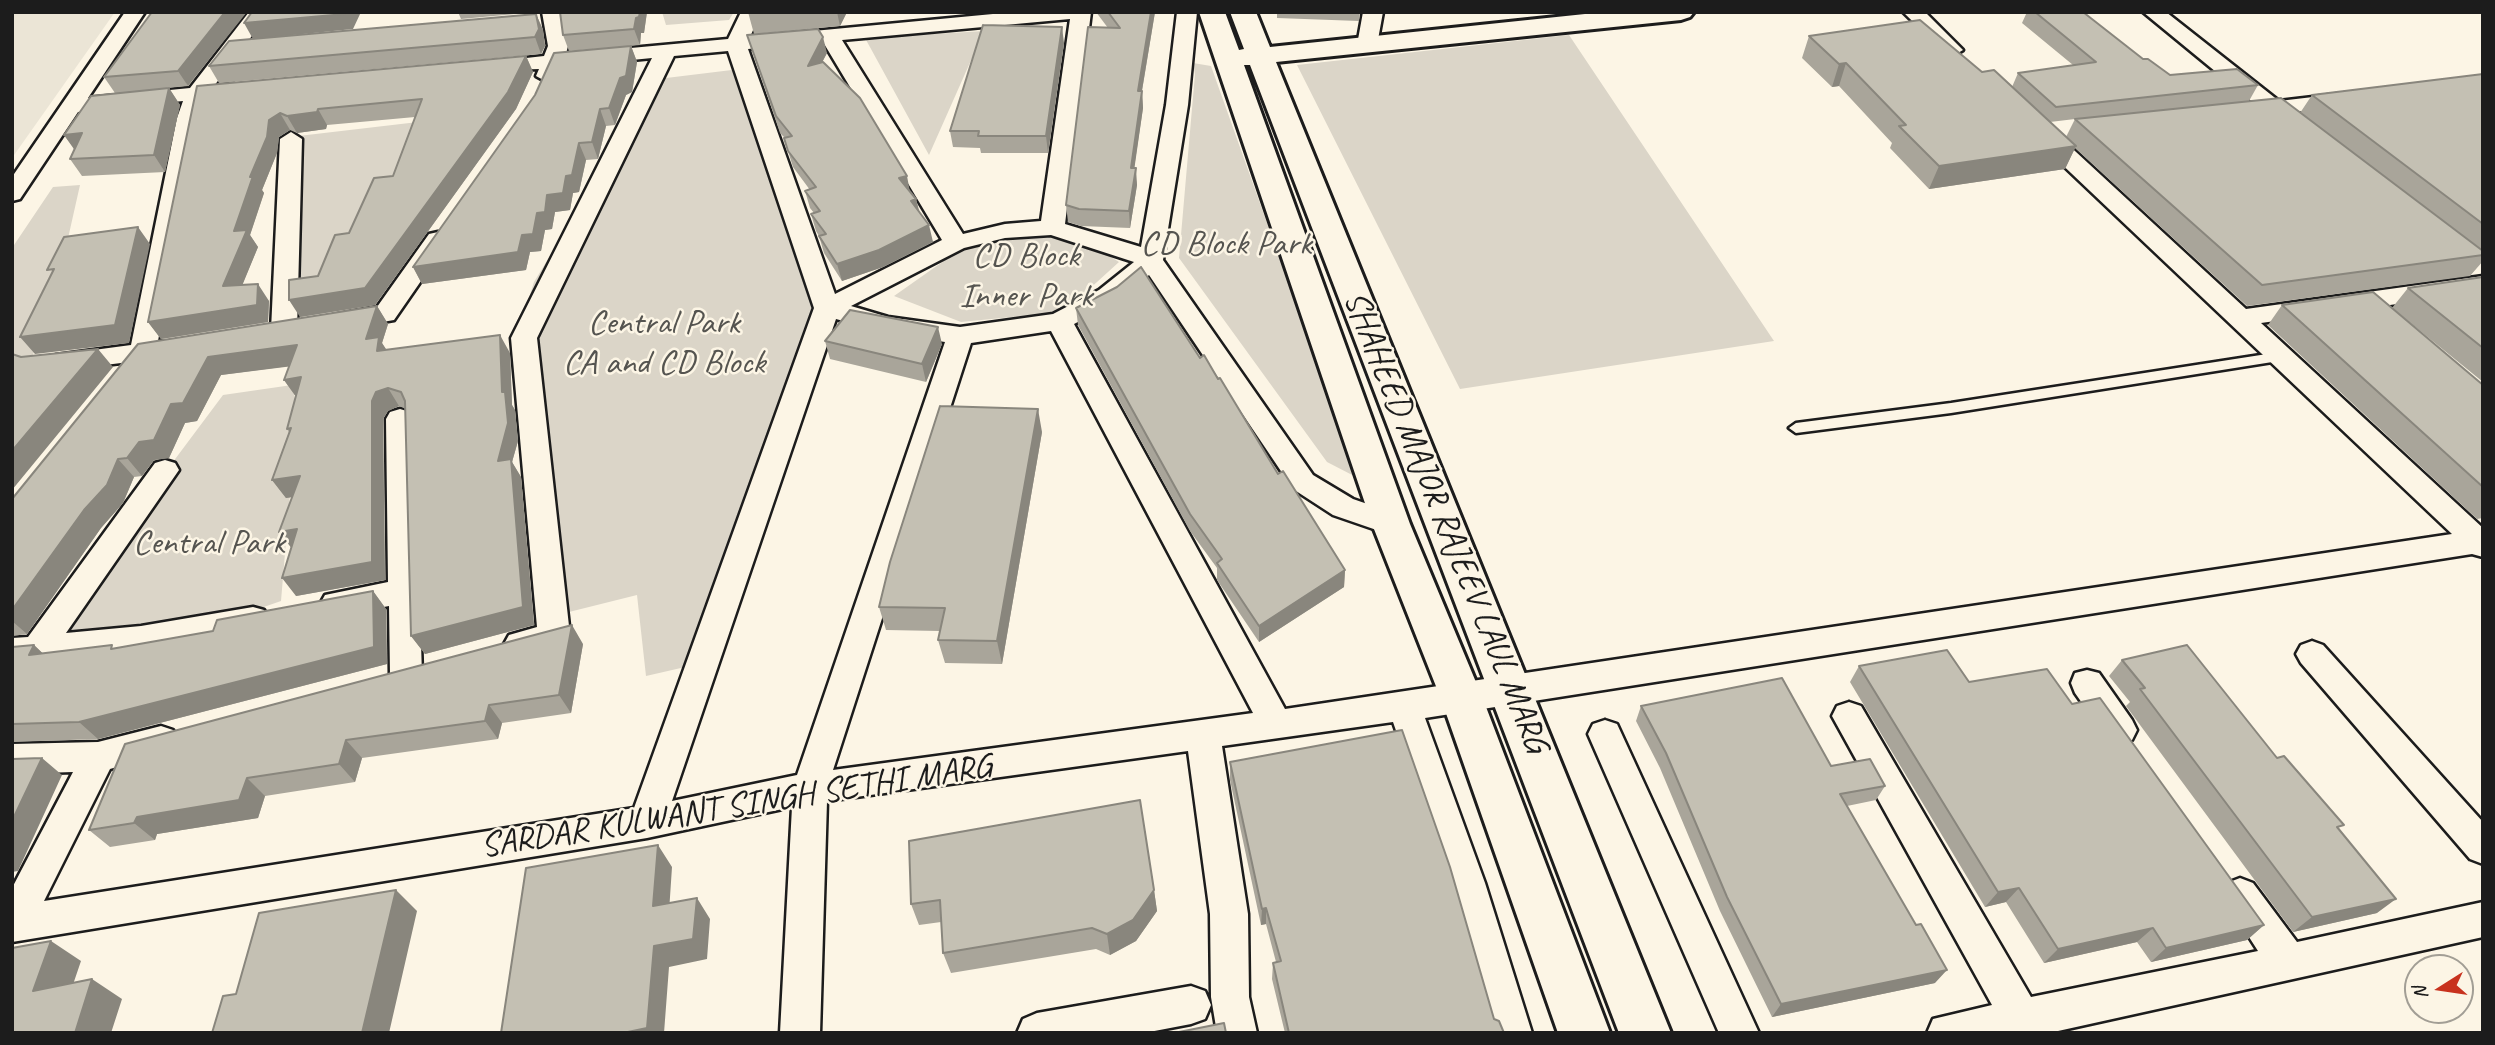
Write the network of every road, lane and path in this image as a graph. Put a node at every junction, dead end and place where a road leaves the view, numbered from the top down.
1 (135, 12) edge
2 (260, 12) edge
3 (751, 12) edge
4 (859, 12) edge
5 (1081, 12) edge
6 (1187, 12) edge
7 (1212, 12) edge
8 (1243, 12) edge
9 (1373, 12) edge
10 (1913, 12) edge
11 (2153, 12) edge
12 (1664, 13) edge
13 (553, 16) edge
14 (527, 22) edge
15 (839, 35) junction
16 (736, 44) junction
17 (1367, 45) junction
18 (256, 48) edge
19 (229, 50) junction
20 (666, 51) junction
21 (1244, 58) junction
22 (553, 61) junction
23 (471, 68) edge
24 (1972, 68) edge
25 (252, 88) edge
26 (197, 93) junction
27 (2369, 96) edge
28 (535, 99) edge
29 (72, 106) junction
30 (2274, 108) junction
31 (2247, 110) edge
32 (2021, 114) edge
33 (2068, 129) dead end
34 (2040, 132) junction
35 (2305, 132) edge
36 (291, 139) dead end
37 (12, 194) edge
38 (449, 223) edge
39 (1052, 228) junction
40 (956, 243) junction
41 (1151, 260) junction
42 (2479, 272) edge
43 (2365, 301) junction
44 (827, 308) junction
45 (2240, 318) junction
46 (1059, 321) junction
47 (2394, 326) edge
48 (960, 335) junction
49 (194, 344) edge
50 (143, 353) junction
51 (2280, 357) junction
52 (37, 364) edge
53 (117, 385) edge
54 (400, 419) dead end
55 (1796, 428) dead end
56 (165, 470) dead end
57 (1391, 524) junction
58 (2481, 543) edge
59 (404, 591) junction
60 (25, 649) edge
61 (487, 653) edge
62 (2312, 654) dead end
63 (406, 675) edge
64 (2087, 683) dead end
65 (1512, 690) junction
66 (1462, 699) junction
67 (1404, 707) junction
68 (1849, 716) dead end
69 (1277, 726) junction
70 (192, 732) edge
71 (1605, 734) dead end
72 (1203, 736) junction
73 (98, 757) junction
74 (12, 759) edge
75 (2143, 761) edge
76 (810, 789) junction
77 (647, 822) junction
78 (2483, 848) edge
79 (2224, 873) edge
80 (2483, 919) edge
81 (13, 924) edge
82 (2289, 962) junction
83 (1230, 997) junction
84 (1191, 1005) joint
85 (2022, 1018) junction
86 (1039, 1032) edge
87 (800, 1033) edge
88 (1237, 1033) edge
89 (1512, 1033) edge
90 (1584, 1033) edge
91 (1645, 1033) edge
92 (1739, 1033) edge
93 (1947, 1033) edge

1 - 29 street
2 - 19 street
3 - 16 street
4 - 15 street
5 - 15 street
5 - 39 street
6 - 41 street
7 - 21 street, SHAHEED MAJOR RAJEEV LAUL MARG
8 - 21 street, SHAHEED MAJOR RAJEEV LAUL MARG
9 - 17 street
10 - 24 street
11 - 30 street
12 - 17 street
13 - 14 street
13 - 22 street
15 - 16 street
15 - 40 street
16 - 20 street
16 - 44 street
17 - 21 street
18 - 19 street
19 - 26 street
20 - 22 street
20 - 61 street
21 - 57 street, SHAHEED MAJOR RAJEEV LAUL MARG
21 - 65 street, SHAHEED MAJOR RAJEEV LAUL MARG
22 - 23 street
22 - 28 street
25 - 26 street
26 - 29 street
26 - 50 street
27 - 30 street
29 - 37 street
30 - 31 street
30 - 35 street
32 - 34 street
33 - 34 street
34 - 45 street
36 - 38 street
39 - 40 street
39 - 41 street
40 - 44 street
41 - 46 street
41 - 57 street
42 - 43 street
43 - 45 street
43 - 47 street
44 - 48 street
44 - 77 street
45 - 51 street
46 - 48 street
46 - 69 street
48 - 76 street
49 - 50 street
50 - 52 street
50 - 53 street
51 - 55 lane
51 - 58 street
54 - 59 street
56 - 60 street
57 - 66 street, SHAHEED MAJOR RAJEEV LAUL MARG
58 - 65 street, SARDAR KULWANT SINGH SETHI MARG
59 - 60 street
59 - 63 street
62 - 78 street
64 - 75 street
65 - 66 street, SARDAR KULWANT SINGH SETHI MARG
65 - 91 street, SHAHEED MAJOR RAJEEV LAUL MARG
66 - 67 street, SARDAR KULWANT SINGH SETHI MARG
66 - 90 street, SHAHEED MAJOR RAJEEV LAUL MARG
67 - 69 street, SARDAR KULWANT SINGH SETHI MARG
67 - 89 street
68 - 85 street
69 - 72 street, SARDAR KULWANT SINGH SETHI MARG
70 - 73 street
71 - 92 street
72 - 76 street, SARDAR KULWANT SINGH SETHI MARG
72 - 83 street
73 - 74 street
73 - 81 street
76 - 77 street, SARDAR KULWANT SINGH SETHI MARG
76 - 87 street
77 - 81 street, SARDAR KULWANT SINGH SETHI MARG
79 - 82 street
80 - 82 street
82 - 85 street
83 - 84 lane
83 - 88 street
84 - 86 street
85 - 93 street

